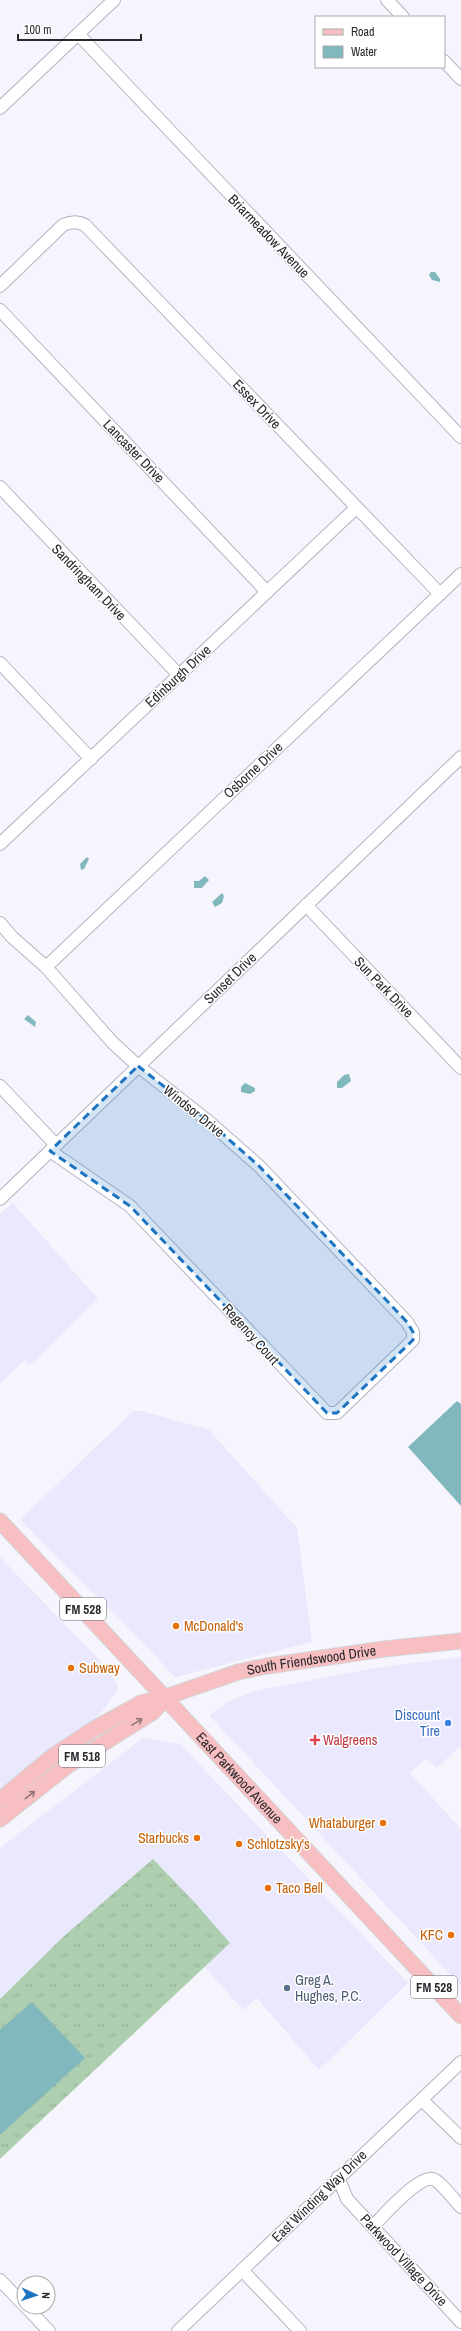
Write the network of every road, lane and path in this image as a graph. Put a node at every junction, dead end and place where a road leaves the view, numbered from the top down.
1 (114, 0) edge
2 (387, 0) edge
3 (402, 16) edge
4 (78, 34) junction
5 (445, 62) edge
6 (461, 79) edge
7 (0, 108) edge
8 (0, 286) edge
9 (0, 310) edge
10 (461, 437) edge
11 (0, 487) edge
12 (356, 508) junction
13 (461, 574) edge
14 (267, 592) junction
15 (440, 594) junction
16 (0, 663) edge
17 (179, 675) junction
18 (4, 677) edge
19 (461, 757) edge
20 (91, 759) junction
21 (0, 844) edge
22 (306, 905) junction
23 (0, 923) edge
24 (46, 967) junction
25 (138, 1066) junction
26 (461, 1068) edge
27 (0, 1086) edge
28 (53, 1148) junction
29 (0, 1199) edge
30 (387, 1302) joint
31 (0, 1521) edge
32 (461, 1640) edge
33 (166, 1697) junction
34 (0, 1800) edge
35 (0, 1819) edge
36 (461, 2016) edge
37 (461, 2062) edge
38 (422, 2100) junction
39 (461, 2138) edge
40 (338, 2177) junction
41 (325, 2191) junction
42 (347, 2199) junction
43 (461, 2207) edge
44 (373, 2226) junction
45 (242, 2270) junction
46 (0, 2280) edge
47 (16, 2297) edge
48 (34, 2315) edge
49 (461, 2322) edge
50 (49, 2331) edge
51 (178, 2331) edge
52 (300, 2331) edge

1 - 4 street
2 - 3 street
4 - 7 street
4 - 10 street, Briarmeadow Avenue
5 - 6 street
8 - 12 street, Essex Drive
9 - 14 street, Lancaster Drive
11 - 17 street, Sandringham Drive
12 - 14 street, Edinburgh Drive
12 - 15 street, Essex Drive
13 - 15 street, Osborne Drive
14 - 17 street, Edinburgh Drive
15 - 24 street, Osborne Drive
16 - 18 street
17 - 20 street, Edinburgh Drive
18 - 20 street
19 - 22 street, Sunset Drive
20 - 21 street, Edinburgh Drive
22 - 25 street, Sunset Drive
22 - 26 street, Sun Park Drive
23 - 24 street, Windsor Drive
24 - 25 street, Windsor Drive
25 - 28 street, Sunset Drive
25 - 30 street, Windsor Drive
27 - 28 street, Regency Court
28 - 29 street, Sunset Drive
28 - 30 street, Regency Court
31 - 33 main road, FM 528
32 - 33 main road, South Friendswood Drive / FM 518
33 - 34 main road, South Friendswood Drive / FM 518
35 -> 33 main road, South Friendswood Drive / FM 518
33 - 36 main road, East Parkwood Avenue / FM 528
37 - 38 street, East Winding Way Drive
38 - 39 street
38 - 40 street, East Winding Way Drive
40 - 41 street, East Winding Way Drive
40 - 42 street, Parkwood Village Drive
41 - 42 street, Parkwood Village Drive
41 - 45 street, East Winding Way Drive
42 - 44 street, Parkwood Village Drive
43 - 44 street
44 - 49 street, Parkwood Village Drive
45 - 51 street, East Winding Way Drive
45 - 52 street
46 - 47 street
48 - 50 street

